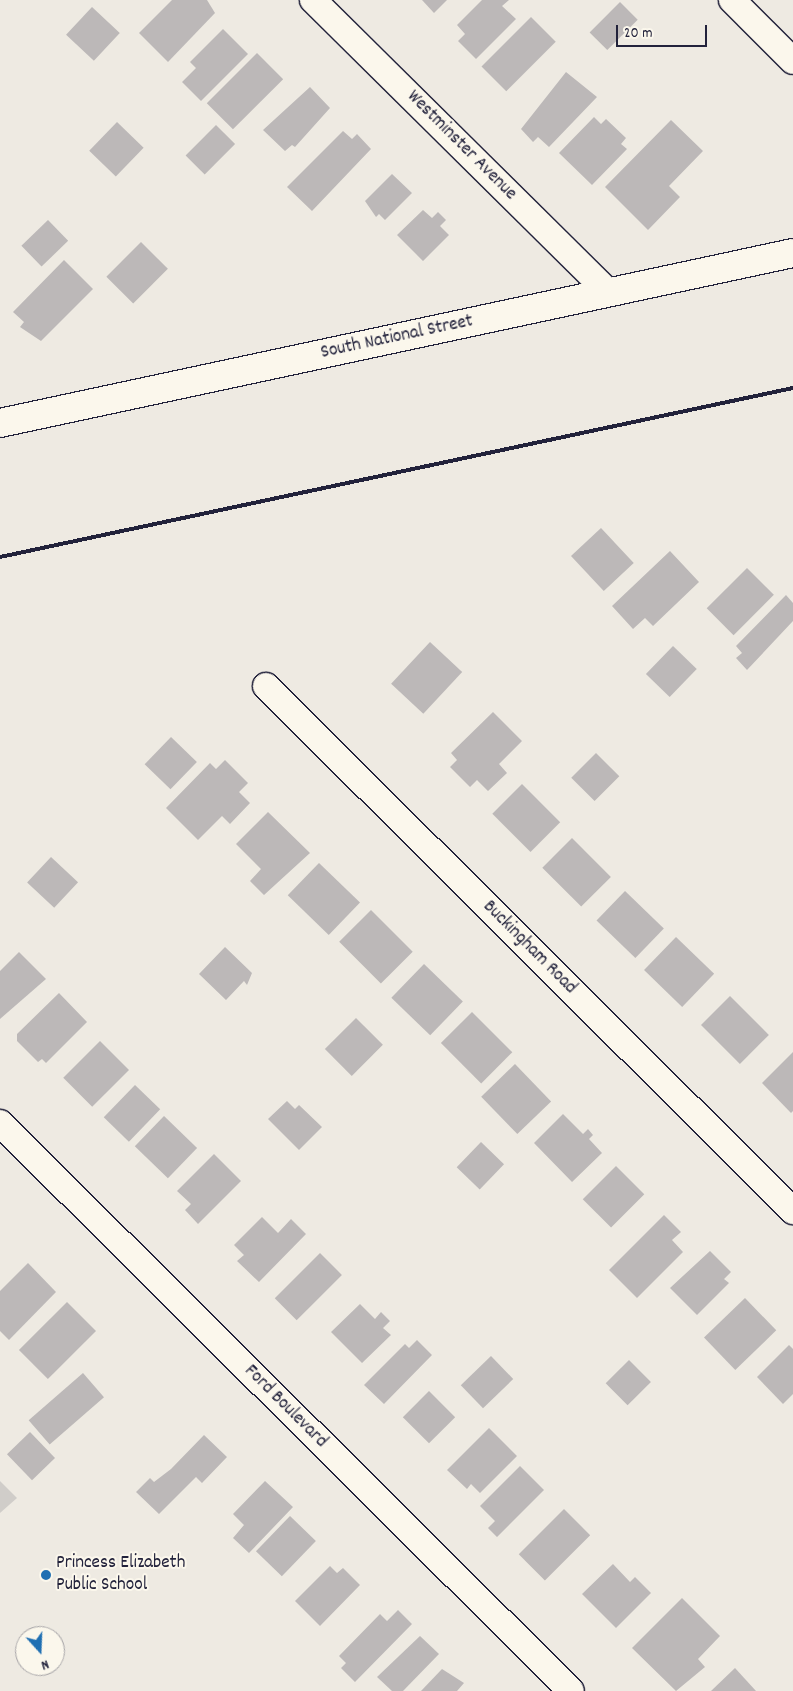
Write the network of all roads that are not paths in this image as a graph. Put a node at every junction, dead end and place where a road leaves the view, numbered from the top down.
1 (314, 0) edge
2 (732, 0) edge
3 (793, 61) edge
4 (793, 253) edge
5 (608, 292) junction
6 (0, 423) edge
7 (266, 686) dead end
8 (0, 1123) edge
9 (793, 1210) edge
10 (571, 1691) edge

1 - 5 street, Westminster Avenue
2 - 3 street
4 - 5 street, South National Street
5 - 6 street, South National Street
7 - 9 street, Buckingham Road
8 - 10 street, Ford Boulevard

